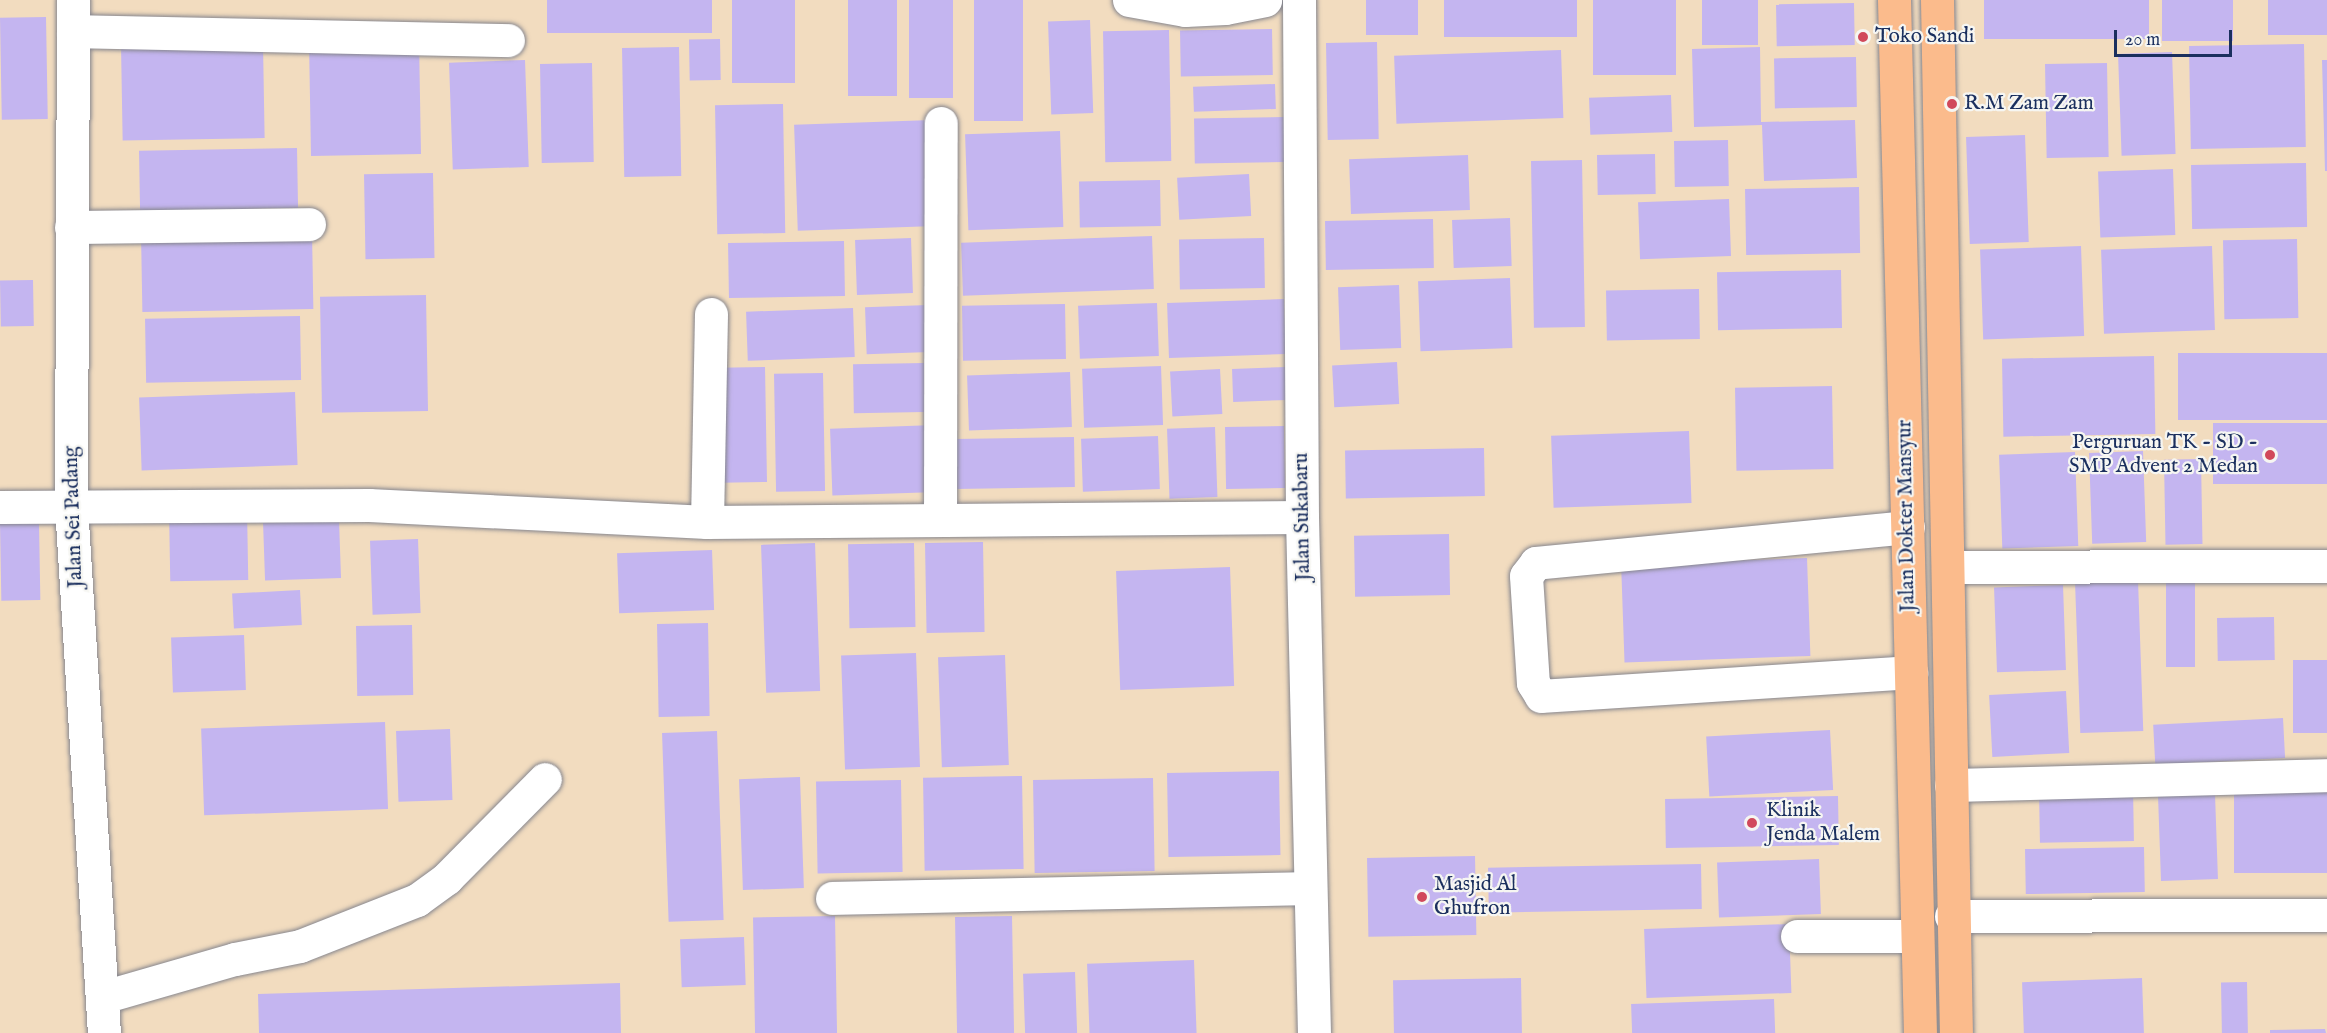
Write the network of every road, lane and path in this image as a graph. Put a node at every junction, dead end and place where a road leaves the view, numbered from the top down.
1 (1130, 0) edge
2 (1264, 0) edge
3 (1299, 0) edge
4 (1894, 0) edge
5 (1937, 0) edge
6 (73, 15) edge
7 (508, 40) dead end
8 (941, 123) dead end
9 (309, 224) dead end
10 (71, 227) junction
11 (711, 314) dead end
12 (71, 506) junction
13 (0, 507) edge
14 (1302, 517) junction
15 (940, 520) junction
16 (707, 522) junction
17 (1908, 527) junction
18 (2327, 566) edge
19 (1949, 567) junction
20 (1911, 672) junction
21 (2327, 775) edge
22 (545, 779) dead end
23 (1951, 784) junction
24 (1308, 888) junction
25 (832, 898) dead end
26 (2327, 915) edge
27 (1951, 916) junction
28 (1797, 936) dead end
29 (1917, 936) junction
30 (103, 997) junction
31 (104, 1033) edge
32 (1314, 1033) edge
33 (1920, 1033) edge
34 (1956, 1033) edge

1 - 2 street
3 - 14 street, Jalan Sukabaru
4 - 17 main road, Jalan Dokter Mansyur
5 - 19 main road, Jalan Dokter Mansyur
6 - 7 street
6 - 10 street, Jalan Sei Padang
8 - 15 street
9 - 10 street
10 - 12 street, Jalan Sei Padang
11 - 16 street
12 - 13 street
12 - 16 street
12 - 30 street, Jalan Sei Padang
14 - 15 street
14 - 24 street, Jalan Sukabaru
15 - 16 street
17 - 20 main road, Jalan Dokter Mansyur
17 - 20 street
18 - 19 street
19 - 23 main road, Jalan Dokter Mansyur
20 - 29 main road, Jalan Dokter Mansyur
21 - 23 street
22 - 30 street
23 - 27 main road, Jalan Dokter Mansyur
24 - 25 street
24 - 32 street, Jalan Sukabaru
26 - 27 street
27 - 34 main road, Jalan Dokter Mansyur
28 - 29 street
29 - 33 main road, Jalan Dokter Mansyur
30 - 31 street, Jalan Sei Padang

